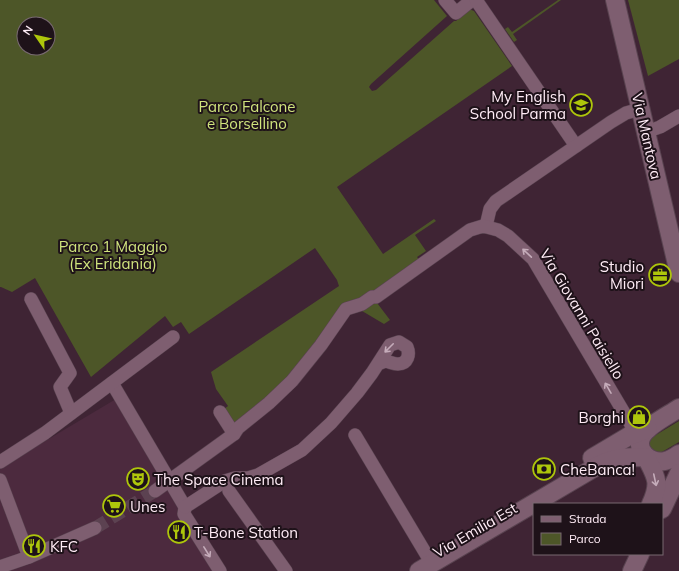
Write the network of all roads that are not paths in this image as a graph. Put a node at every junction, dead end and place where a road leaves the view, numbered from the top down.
1 (445, 0) edge
2 (472, 0) edge
3 (476, 0) edge
4 (615, 0) edge
5 (640, 109) junction
6 (679, 116) edge
7 (646, 132) junction
8 (576, 146) junction
9 (486, 226) junction
10 (676, 251) edge
11 (679, 273) edge
12 (31, 299) dead end
13 (173, 337) dead end
14 (378, 364) dead end
15 (112, 383) junction
16 (679, 408) edge
17 (220, 412) dead end
18 (71, 413) junction
19 (642, 431) junction
20 (234, 434) junction
21 (355, 435) dead end
22 (679, 454) edge
23 (646, 457) junction
24 (0, 462) edge
25 (679, 473) edge
26 (0, 480) edge
27 (170, 481) junction
28 (155, 491) tunnel mouth
29 (229, 491) dead end
30 (651, 503) edge
31 (185, 507) junction
32 (663, 507) edge
33 (95, 528) tunnel mouth
34 (628, 555) edge
35 (640, 555) edge
36 (29, 557) junction
37 (426, 564) edge
38 (0, 566) edge
39 (220, 571) edge
40 (286, 571) edge
41 (405, 571) edge
42 (620, 571) edge
43 (632, 571) edge

1 - 2 street
3 - 8 street
4 - 5 main road, Via Mantova
5 - 7 main road, Via Mantova
5 - 8 street
6 - 7 street
7 - 10 main road, Via Mantova
8 - 9 street
19 -> 9 street, Via Giovanni Paisiello
9 - 20 street
10 - 11 main road, Via Mantova
12 - 18 street
13 - 15 street
14 - 31 street
15 - 18 street
15 - 27 street
16 - 19 main road, Via Emilia Est
17 - 20 street
18 - 24 street
19 - 23 main road
19 - 37 main road, Via Emilia Est
20 - 27 street
21 - 37 street
22 - 23 main road, Via Emilia Est
23 -> 30 main road
23 - 37 main road, Via Emilia Est
25 - 32 main road
26 - 36 street
27 - 28 street
27 - 31 street
29 - 40 street
31 -> 39 street
33 - 36 street
34 - 42 main road
35 - 43 main road
36 - 38 street
37 - 41 main road, Via Emilia Est

